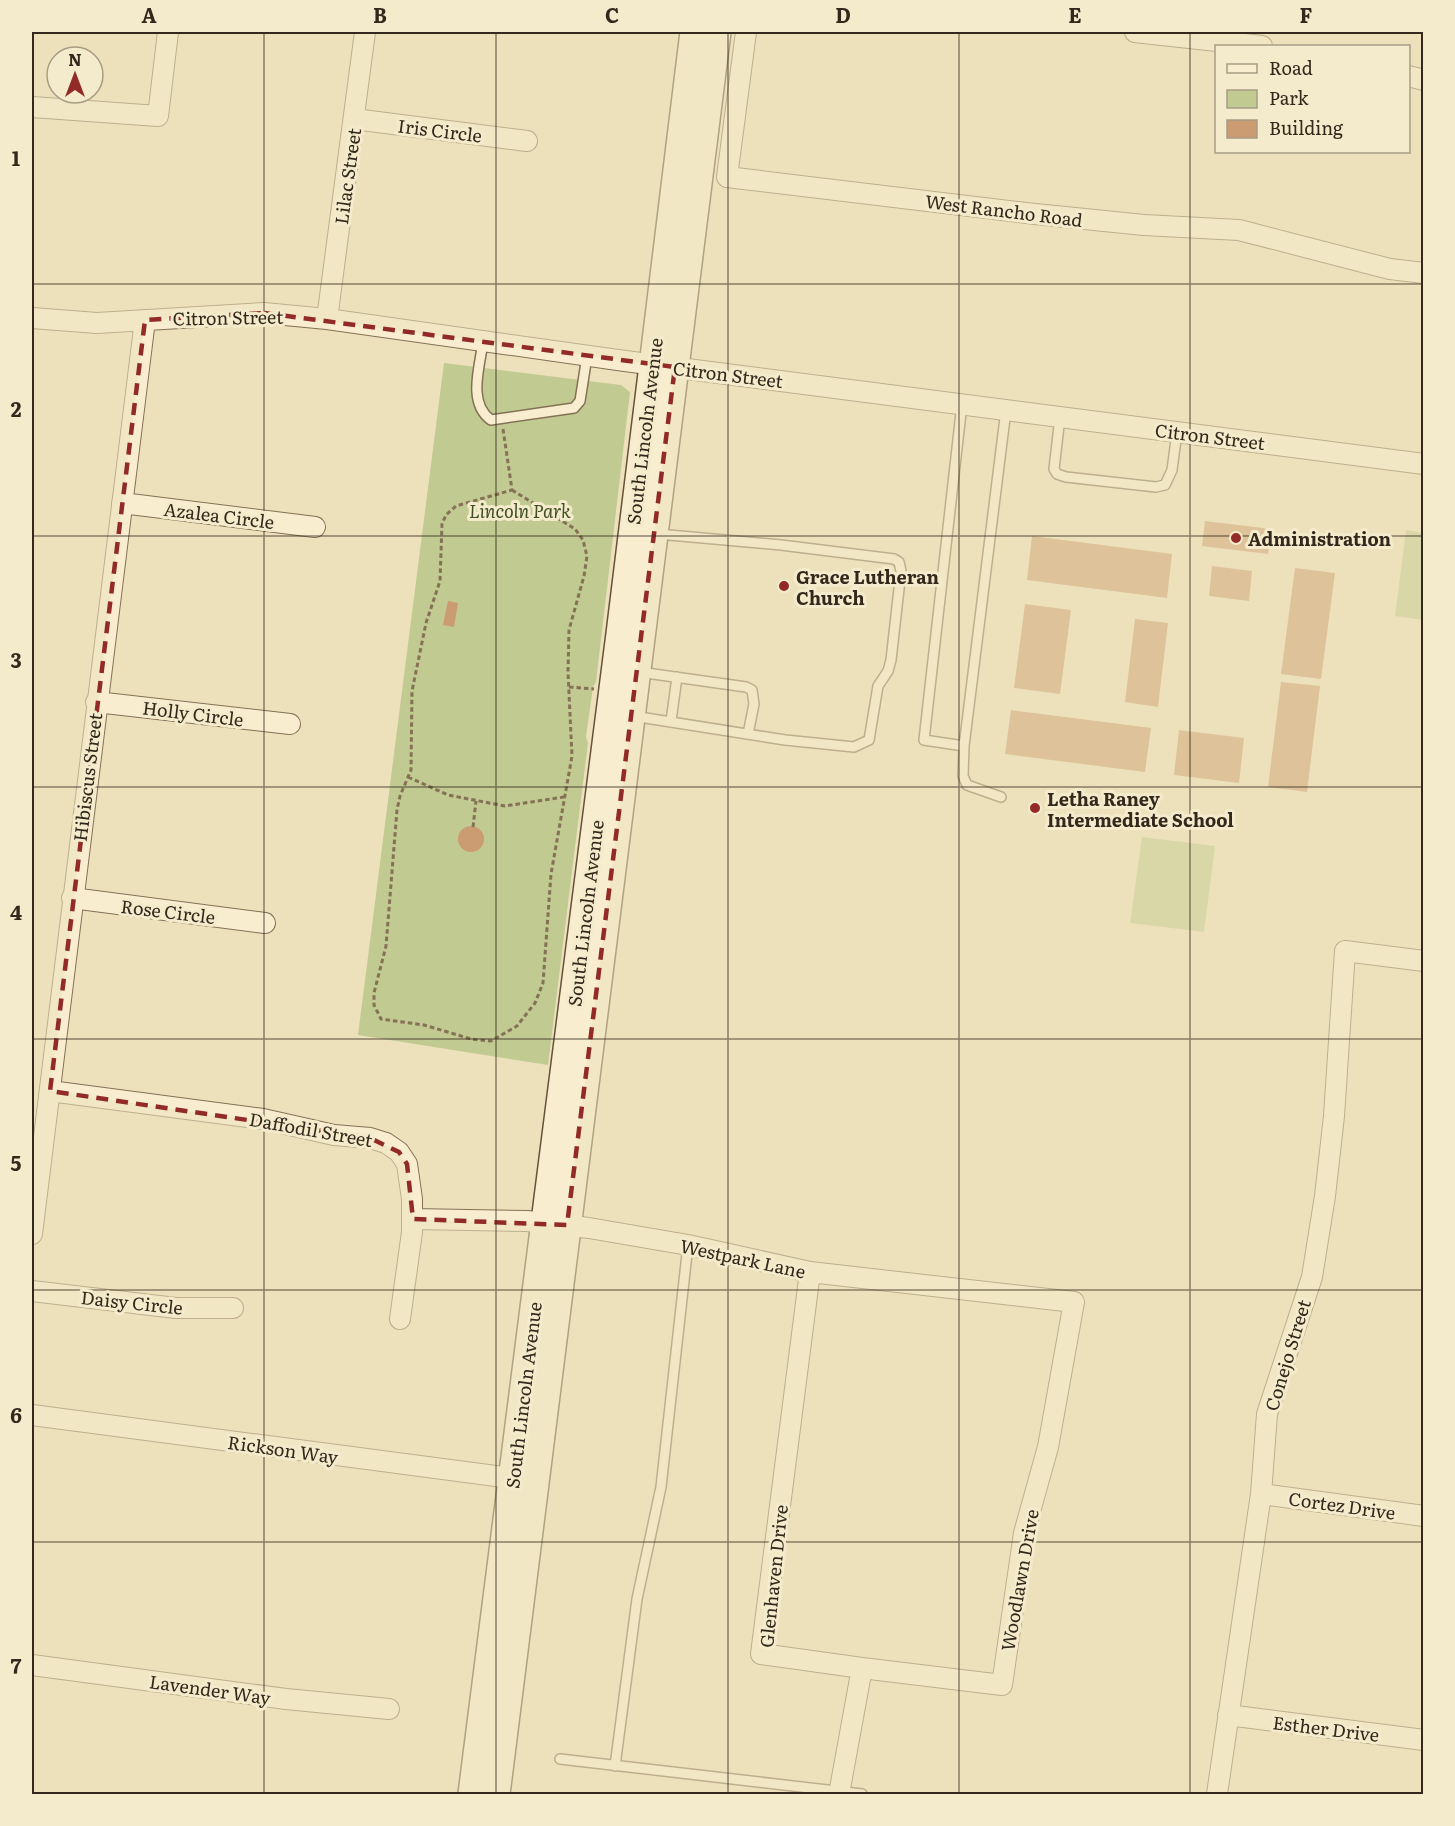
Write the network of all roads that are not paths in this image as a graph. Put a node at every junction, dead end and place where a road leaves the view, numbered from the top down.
1 (168, 32) edge
2 (365, 32) edge
3 (694, 32) edge
4 (717, 32) edge
5 (746, 32) edge
6 (1135, 32) edge
7 (1253, 45) edge
8 (32, 107) edge
9 (354, 119) junction
10 (527, 141) dead end
11 (1424, 273) edge
12 (32, 318) edge
13 (145, 320) junction
14 (327, 320) junction
15 (483, 342) junction
16 (587, 356) junction
17 (663, 366) junction
18 (962, 405) junction
19 (1006, 410) junction
20 (1060, 417) junction
21 (1177, 432) junction
22 (1424, 464) edge
23 (122, 503) junction
24 (315, 527) dead end
25 (655, 534) junction
26 (638, 672) junction
27 (676, 677) junction
28 (96, 702) junction
29 (633, 716) junction
30 (670, 721) junction
31 (290, 724) dead end
32 (748, 734) junction
33 (964, 746) junction
34 (1001, 797) dead end
35 (72, 898) junction
36 (265, 923) dead end
37 (1424, 961) edge
38 (50, 1091) junction
39 (412, 1219) junction
40 (556, 1224) junction
41 (32, 1234) edge
42 (688, 1245) junction
43 (810, 1272) junction
44 (32, 1291) edge
45 (1074, 1302) joint
46 (233, 1308) dead end
47 (400, 1319) dead end
48 (32, 1415) edge
49 (523, 1480) junction
50 (1261, 1494) junction
51 (1424, 1516) edge
52 (32, 1665) edge
53 (862, 1668) junction
54 (389, 1709) dead end
55 (1228, 1715) junction
56 (1424, 1740) edge
57 (560, 1759) dead end
58 (615, 1766) junction
59 (839, 1793) edge
60 (472, 1794) edge
61 (496, 1794) edge
62 (862, 1794) edge
63 (1217, 1794) edge

1 - 8 street
2 - 9 street, Lilac Street
3 - 17 main road, South Lincoln Avenue
4 - 17 main road, South Lincoln Avenue
5 - 11 street, West Rancho Road
6 - 7 street
9 - 10 street, Iris Circle
9 - 14 street, Lilac Street
12 - 13 street, Citron Street
13 - 14 street, Citron Street
13 - 23 street, Hibiscus Street
14 - 15 street, Citron Street
15 - 16 street, Citron Street
15 - 16 lane
16 - 17 street, Citron Street
17 - 18 street, Citron Street
17 - 25 main road, South Lincoln Avenue
17 - 40 main road, South Lincoln Avenue
18 - 19 street, Citron Street
18 - 33 lane
19 - 20 street, Citron Street
19 - 33 lane
20 - 21 street, Citron Street
20 - 21 lane
21 - 22 street, Citron Street
23 - 24 street, Azalea Circle
23 - 28 street, Hibiscus Street
25 - 26 main road, South Lincoln Avenue
25 - 32 lane
26 - 27 lane
26 - 29 main road, South Lincoln Avenue
27 - 30 lane
27 - 32 lane
28 - 31 street, Holly Circle
28 - 35 street, Hibiscus Street
29 - 30 lane
29 - 40 main road, South Lincoln Avenue
30 - 32 lane
33 - 34 lane
35 - 36 street, Rose Circle
35 - 38 street, Hibiscus Street
37 - 50 street, Conejo Street
38 - 39 street, Daffodil Street
38 - 41 street, Hibiscus Street
39 - 40 street, Westpark Lane
39 - 47 street, Daffodil Street
40 - 42 street, Westpark Lane
40 - 49 main road, South Lincoln Avenue
42 - 43 street, Westpark Lane
42 - 58 lane
43 - 45 street, Westpark Lane
43 - 53 street, Glenhaven Drive
44 - 46 street, Daisy Circle
45 - 53 street, Woodlawn Drive
48 - 49 street, Rickson Way
49 - 60 main road, South Lincoln Avenue
49 - 61 main road, South Lincoln Avenue
50 - 51 street, Cortez Drive
50 - 55 street, Conejo Street
52 - 54 street, Lavender Way
53 - 59 street
55 - 56 street, Esther Drive
55 - 63 street, Conejo Street
57 - 58 lane
58 - 59 lane
59 - 62 lane

